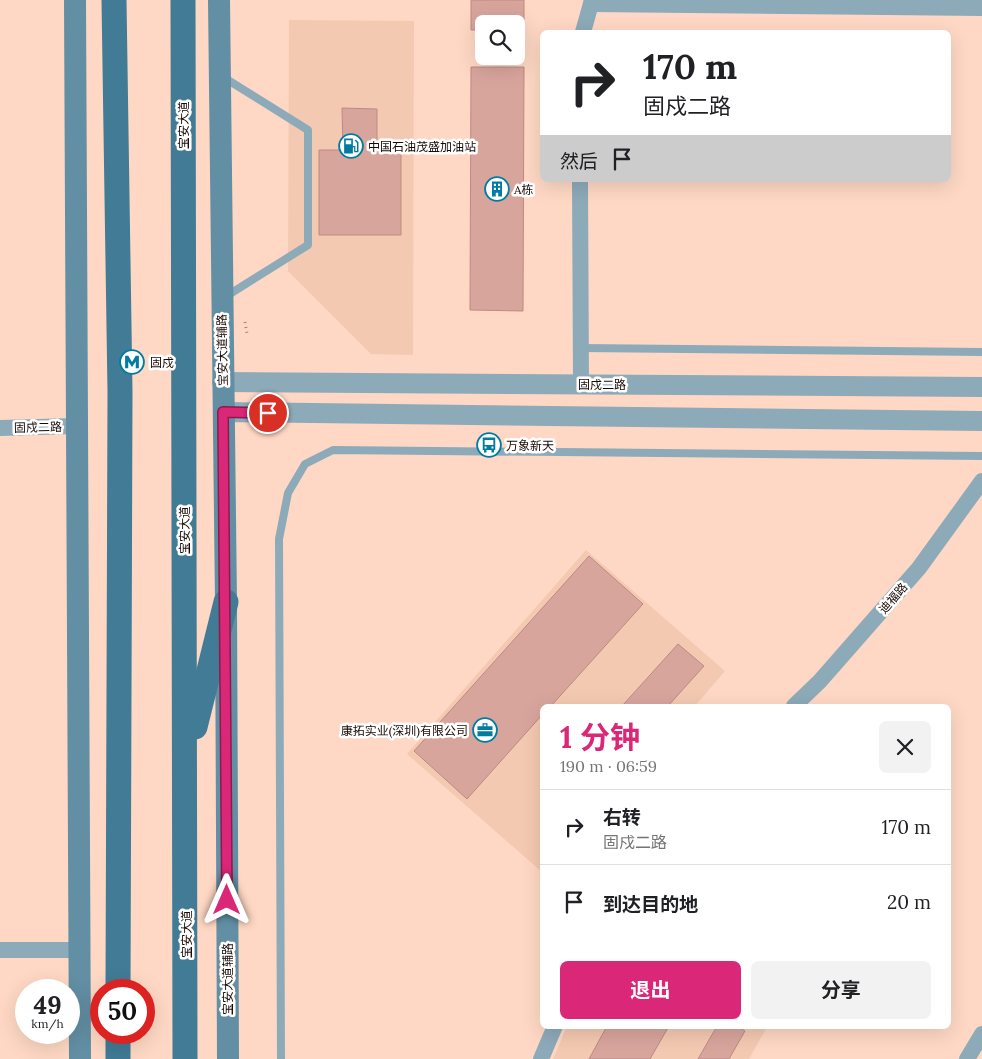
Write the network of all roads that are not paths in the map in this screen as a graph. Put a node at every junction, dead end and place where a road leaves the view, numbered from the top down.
1 (75, 0) edge
2 (114, 0) edge
3 (183, 0) edge
4 (219, 0) edge
5 (592, 2) edge
6 (982, 8) edge
7 (584, 30) edge
8 (220, 74) junction
9 (580, 182) edge
10 (222, 299) junction
11 (581, 348) junction
12 (982, 352) edge
13 (222, 382) junction
14 (581, 384) junction
15 (982, 387) edge
16 (223, 412) junction
17 (982, 420) edge
18 (76, 426) junction
19 (0, 428) edge
20 (982, 456) edge
21 (982, 481) edge
22 (226, 602) junction
23 (796, 704) edge
24 (186, 764) junction
25 (0, 950) edge
26 (80, 950) junction
27 (118, 979) edge
28 (554, 1029) edge
29 (982, 1034) edge
30 (118, 1044) edge
31 (80, 1059) edge
32 (118, 1059) edge
33 (185, 1059) edge
34 (228, 1059) edge
35 (281, 1059) edge
36 (541, 1059) edge
37 (968, 1059) edge

1 - 18 main road
2 - 27 main road
3 - 24 main road, 宝安大道
4 - 8 main road, 宝安大道辅路
5 - 6 street
5 - 7 street
8 - 10 main road, 宝安大道辅路
8 - 10 lane
9 - 11 street
10 - 13 main road, 宝安大道辅路
11 - 12 lane
11 - 14 street
13 - 14 street, 固戍二路
13 - 16 main road, 宝安大道辅路
14 - 15 street, 固戍二路
16 - 17 street
16 - 22 main road, 宝安大道辅路
18 - 19 street, 固戍二路
18 - 26 main road
20 - 35 lane
21 - 23 street, 迪福路
22 - 24 main road
22 - 34 main road, 宝安大道辅路
24 - 33 main road, 宝安大道
25 - 26 street
26 - 31 main road
28 - 36 street
29 - 37 street
30 - 32 main road

